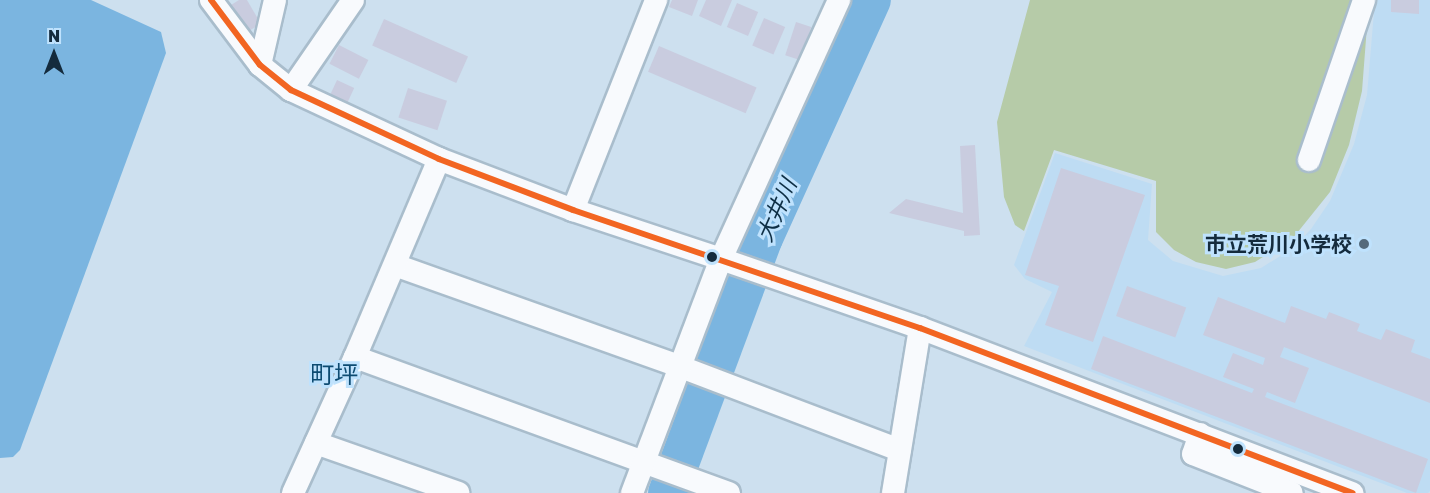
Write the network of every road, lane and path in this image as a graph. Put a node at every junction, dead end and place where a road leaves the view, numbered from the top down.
1 (211, 0) edge
2 (275, 0) edge
3 (353, 0) edge
4 (656, 0) edge
5 (839, 0) edge
6 (1364, 0) edge
7 (260, 65) junction
8 (291, 90) junction
9 (440, 159) junction
10 (1309, 160) dead end
11 (573, 210) junction
12 (722, 259) junction
13 (395, 265) junction
14 (920, 328) junction
15 (356, 357) junction
16 (681, 367) junction
17 (1200, 434) junction
18 (316, 443) junction
19 (900, 450) junction
20 (645, 463) junction
21 (293, 493) edge
22 (459, 493) edge
23 (632, 493) edge
24 (729, 493) edge
25 (893, 493) edge
26 (1292, 493) edge
27 (1353, 493) edge

1 - 7 street
2 - 7 street
3 - 8 street
4 - 11 street
5 - 12 street
6 - 10 street
7 - 8 street
8 - 9 street
9 - 11 street
9 - 13 street
11 - 12 street
12 - 14 street
12 - 16 street
13 - 15 street
13 - 16 street
14 - 17 street
14 - 19 street
15 - 18 street
15 - 20 street
16 - 19 street
16 - 20 street
17 - 26 street
17 - 27 street
18 - 21 street
18 - 22 street
19 - 25 street
20 - 23 street
20 - 24 street

